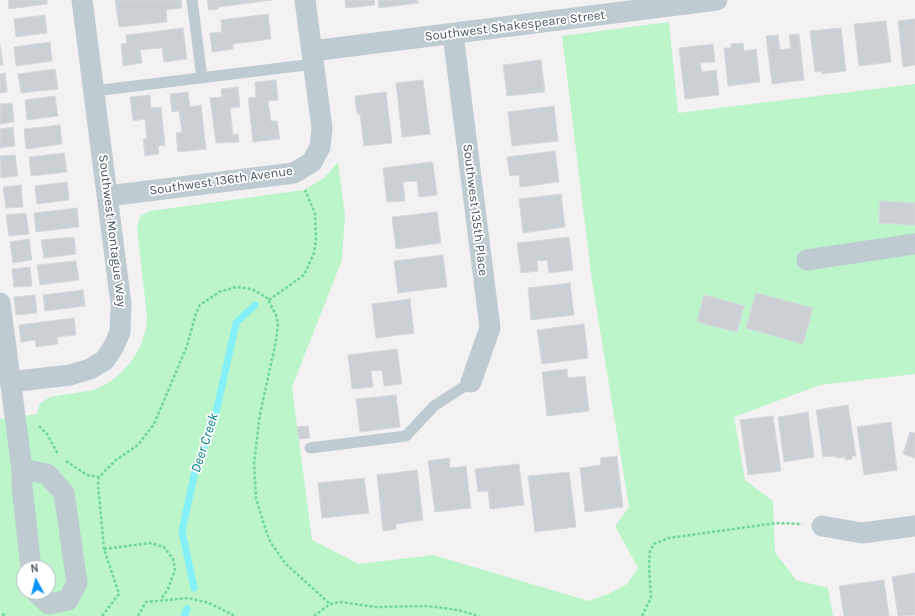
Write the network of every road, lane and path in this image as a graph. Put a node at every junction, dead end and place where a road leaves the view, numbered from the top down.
1 (82, 0) edge
2 (192, 0) edge
3 (305, 0) edge
4 (717, 0) edge
5 (453, 34) junction
6 (313, 58) junction
7 (202, 78) junction
8 (94, 91) junction
9 (294, 173) junction
10 (108, 196) junction
11 (915, 244) edge
12 (807, 260) dead end
13 (269, 300) junction
14 (0, 302) edge
15 (10, 382) junction
16 (470, 382) joint
17 (36, 423) dead end
18 (310, 448) dead end
19 (22, 469) junction
20 (99, 477) junction
21 (822, 526) joint
22 (915, 526) edge
23 (104, 549) junction
24 (30, 560) edge
25 (161, 599) junction
26 (45, 600) edge
27 (330, 604) junction
28 (4, 612) dead end
29 (4, 616) edge
30 (102, 616) edge
31 (138, 616) edge
32 (235, 616) edge
33 (314, 616) edge
34 (479, 616) edge
35 (642, 616) edge

1 - 8 street, Southwest Montague Way
2 - 7 lane
3 - 6 street, Southwest 136th Avenue
4 - 5 street, Southwest Shakespeare Street
5 - 6 street, Southwest Shakespeare Street
5 - 16 street, Southwest 135th Place
6 - 7 lane
6 - 9 street, Southwest 136th Avenue
7 - 8 lane
8 - 10 street, Southwest Montague Way
9 - 10 street, Southwest 136th Avenue
9 - 13 path
10 - 15 street, Southwest Montague Way
11 - 12 street
13 - 20 path
13 - 27 path
14 - 15 street
15 - 19 street
16 - 18 lane
17 - 20 path
19 - 24 street
19 - 26 street
20 - 23 path
21 - 22 street
21 - 35 path
23 - 25 path
23 - 30 path
25 - 31 path
25 - 32 path
27 - 33 path
27 - 34 path
28 - 29 path

